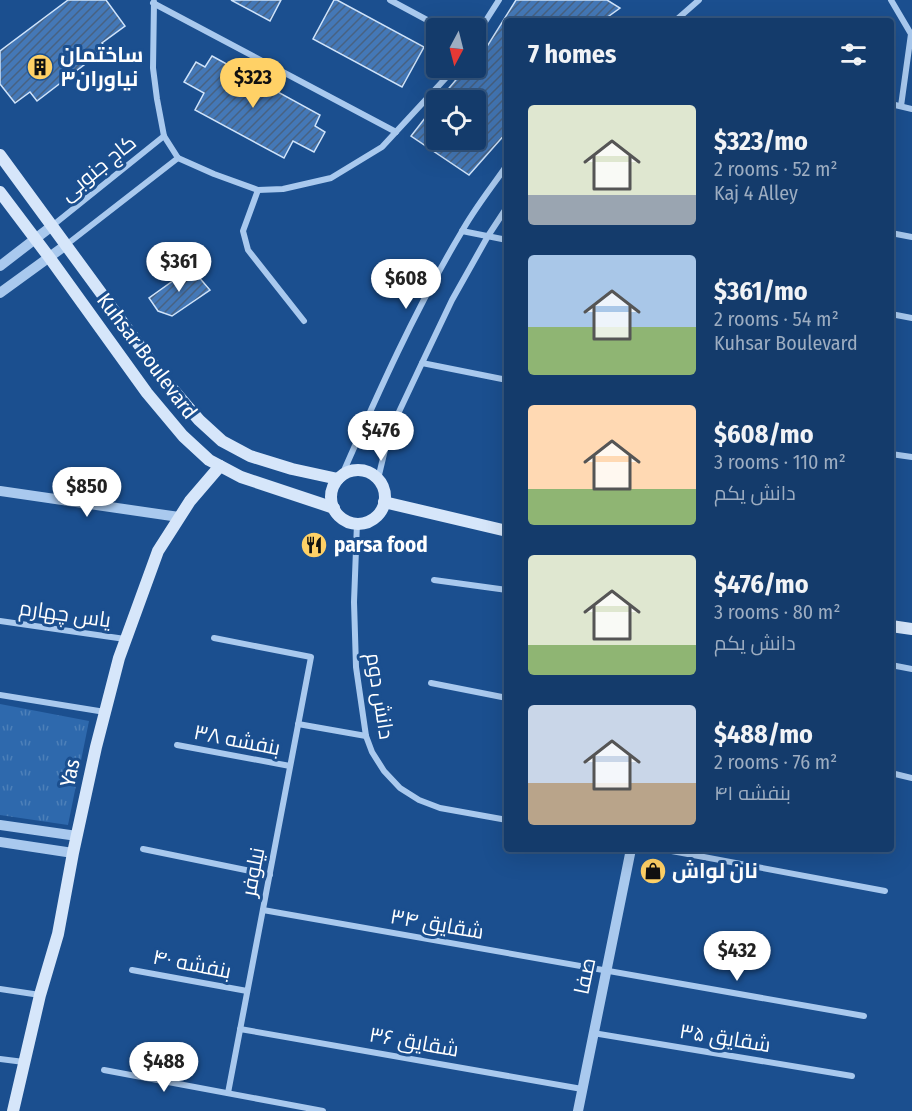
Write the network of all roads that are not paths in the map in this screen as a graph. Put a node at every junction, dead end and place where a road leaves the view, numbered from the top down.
1 (390, 0) edge
2 (499, 0) edge
3 (699, 0) edge
4 (891, 0) edge
5 (154, 2) edge
6 (678, 18) edge
7 (426, 19) edge
8 (486, 20) edge
9 (911, 34) edge
10 (446, 78) edge
11 (894, 105) edge
12 (901, 106) junction
13 (912, 109) edge
14 (396, 132) junction
15 (164, 136) junction
16 (0, 155) edge
17 (178, 159) junction
18 (504, 169) edge
19 (258, 190) junction
20 (0, 192) edge
21 (504, 212) edge
22 (52, 226) junction
23 (462, 231) junction
24 (894, 234) edge
25 (488, 236) junction
26 (912, 237) edge
27 (504, 239) edge
28 (36, 240) junction
29 (66, 245) junction
30 (49, 257) junction
31 (0, 266) edge
32 (0, 293) edge
33 (894, 315) edge
34 (912, 318) edge
35 (303, 321) dead end
36 (422, 363) junction
37 (504, 379) edge
38 (894, 454) edge
39 (912, 457) edge
40 (220, 466) junction
41 (340, 477) junction
42 (378, 479) junction
43 (0, 491) edge
44 (384, 502) junction
45 (334, 508) junction
46 (179, 518) junction
47 (357, 523) junction
48 (504, 530) edge
49 (434, 580) dead end
50 (504, 590) edge
51 (0, 621) edge
52 (894, 626) edge
53 (912, 629) edge
54 (214, 638) dead end
55 (126, 640) junction
56 (894, 666) edge
57 (912, 669) edge
58 (431, 683) dead end
59 (0, 695) edge
60 (504, 697) edge
61 (105, 712) junction
62 (298, 724) junction
63 (366, 736) junction
64 (177, 745) dead end
65 (290, 766) junction
66 (894, 774) edge
67 (912, 778) edge
68 (504, 819) edge
69 (0, 825) edge
70 (77, 836) junction
71 (0, 842) edge
72 (143, 849) dead end
73 (630, 852) edge
74 (677, 852) edge
75 (73, 853) junction
76 (270, 875) junction
77 (885, 891) dead end
78 (263, 910) junction
79 (132, 970) dead end
80 (606, 971) junction
81 (0, 989) edge
82 (247, 991) junction
83 (40, 995) junction
84 (864, 1016) dead end
85 (240, 1029) junction
86 (593, 1033) junction
87 (0, 1059) edge
88 (25, 1062) junction
89 (104, 1070) dead end
90 (852, 1076) dead end
91 (582, 1089) junction
92 (228, 1093) junction
93 (13, 1111) edge
94 (323, 1111) edge
95 (578, 1111) edge

1 - 7 street
2 - 8 street
3 - 6 street
4 - 9 street
5 - 14 street
5 - 15 street
9 - 12 street
10 - 14 street
11 - 12 street
12 - 13 street
14 - 19 street
15 - 17 street
15 - 22 street, کاج جنوبی
16 - 22 main road, Kuhsar Boulevard
17 - 19 street
17 - 29 street, کاج جنوبی
18 - 23 street
19 - 35 street
20 - 28 main road, Kuhsar Boulevard
21 - 25 street
22 - 28 street
22 - 29 main road, Kuhsar Boulevard
23 - 25 street
23 - 41 street
24 - 26 street
25 - 27 street
25 - 36 street
28 - 30 main road, Kuhsar Boulevard
28 - 31 street
29 - 30 street
29 - 41 main road, Kuhsar Boulevard
30 - 32 street
30 - 40 main road, Kuhsar Boulevard
33 - 34 street
36 - 37 street
36 - 42 street
38 - 39 street
40 - 45 main road, Kuhsar Boulevard
40 - 46 main road, Yas
41 - 42 main road
41 - 45 main road
42 - 44 main road
43 - 46 street
44 - 47 main road
44 - 48 main road
45 - 47 main road
46 - 55 main road, Yas
47 - 63 street, دانش دوم
49 - 50 street
51 - 55 street, یاس چهارم
52 - 53 main road
54 - 62 street, نیلوفر
55 - 61 main road, Yas
56 - 57 street
58 - 60 street
59 - 61 street
61 - 70 main road, Yas
62 - 63 street
62 - 65 street, نیلوفر
63 - 68 street, دانش دوم
64 - 65 street, بنفشه ۳۸
65 - 76 street, نیلوفر
66 - 67 street
69 - 70 street
70 - 75 main road, Yas
71 - 75 street
72 - 76 street
73 - 80 street, صفا
74 - 77 street
75 - 83 main road, Yas
76 - 78 street, نیلوفر
78 - 80 street, شقایق ۳۴
78 - 82 street, نیلوفر
79 - 82 street, بنفشه ۴۰
80 - 84 street, شقایق ۳۴
80 - 86 street, صفا
81 - 83 street
82 - 85 street, نیلوفر
83 - 88 main road, Yas
85 - 91 street, شقایق ۳۶
85 - 92 street, نیلوفر
86 - 90 street, شقایق ۳۵
86 - 91 street, صفا
87 - 88 street
88 - 93 main road, Yas
89 - 92 street
91 - 95 street, صفا
92 - 94 street

